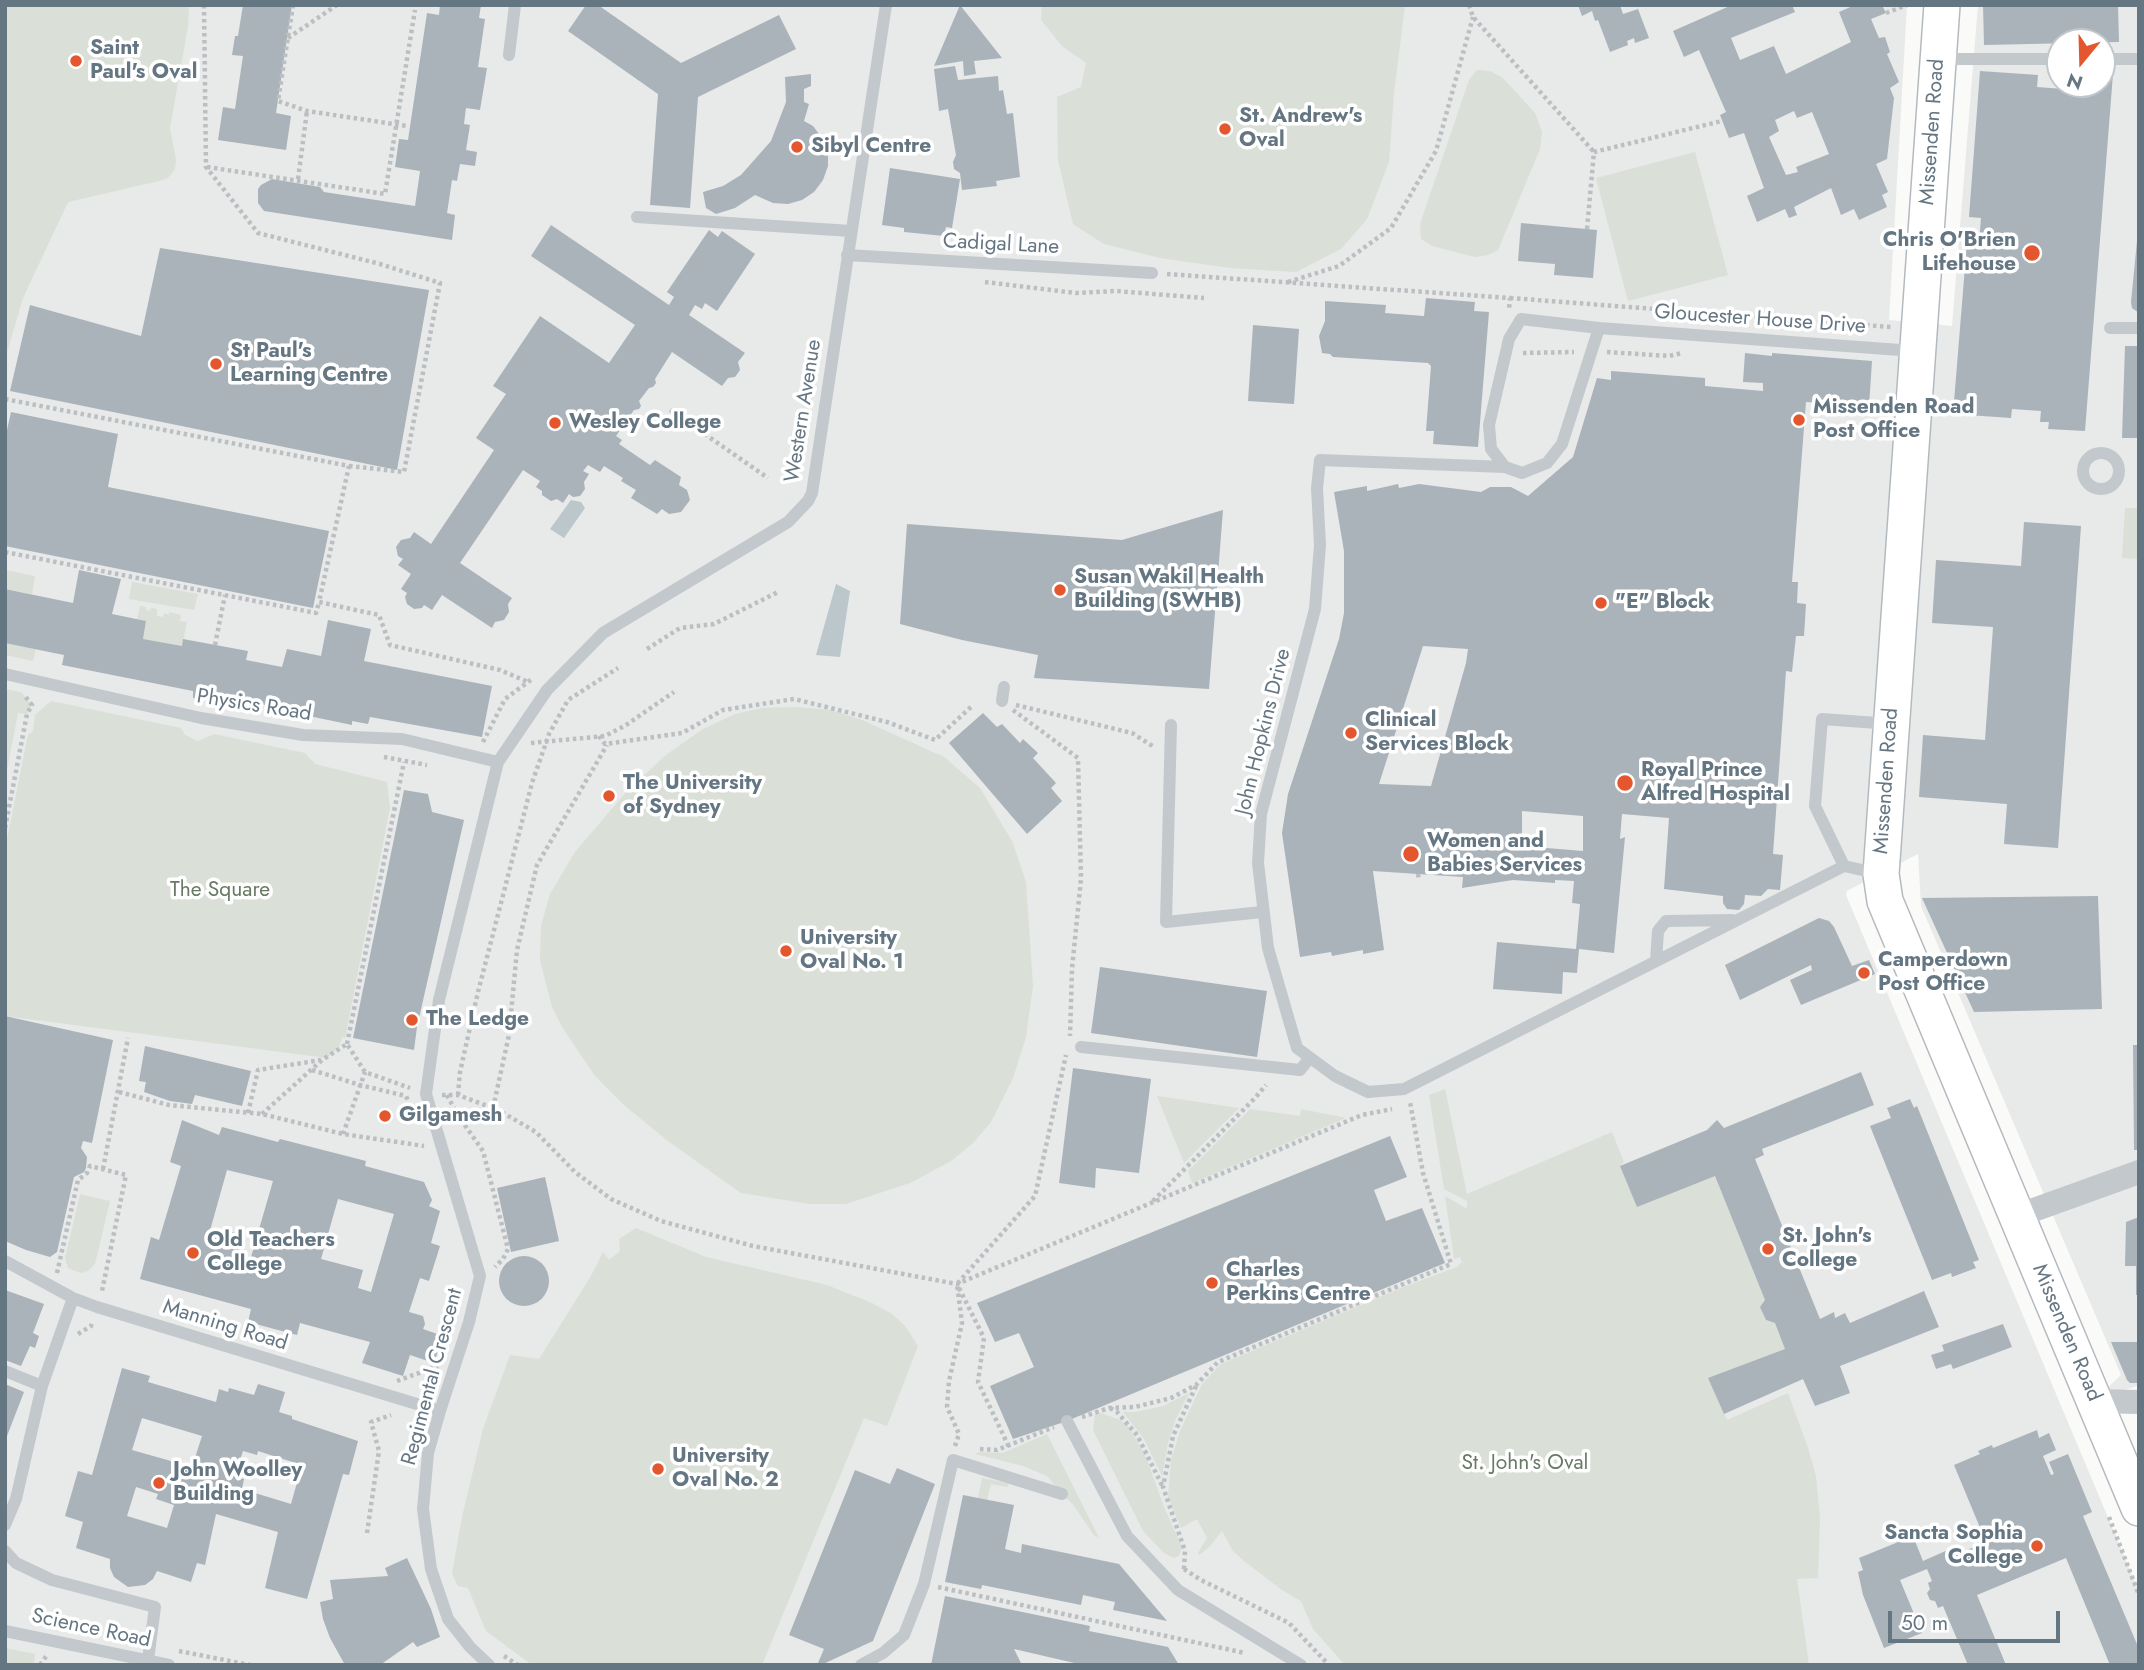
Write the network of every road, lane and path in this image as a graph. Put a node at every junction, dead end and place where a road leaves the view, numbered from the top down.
1 (205, 5) edge
2 (293, 5) edge
3 (337, 5) edge
4 (515, 5) edge
5 (886, 5) edge
6 (1469, 5) edge
7 (1906, 5) edge
8 (1942, 5) edge
9 (415, 10) dead end
10 (1886, 13) dead end
11 (1473, 17) junction
12 (288, 38) junction
13 (509, 55) dead end
14 (1938, 59) junction
15 (2046, 59) edge
16 (2116, 59) edge
17 (2139, 59) edge
18 (307, 111) junction
19 (1722, 121) dead end
20 (398, 125) junction
21 (407, 127) dead end
22 (1594, 152) junction
23 (206, 167) junction
24 (298, 179) junction
25 (637, 217) dead end
26 (1587, 229) dead end
27 (851, 231) junction
28 (847, 255) junction
29 (1152, 273) joint
30 (982, 281) dead end
31 (1286, 282) junction
32 (1204, 298) dead end
33 (1510, 298) junction
34 (1509, 312) dead end
35 (1891, 327) dead end
36 (1599, 328) junction
37 (2110, 328) dead end
38 (2139, 328) edge
39 (1592, 351) junction
40 (1918, 351) junction
41 (1506, 353) junction
42 (1669, 356) dead end
43 (5, 399) edge
44 (670, 410) dead end
45 (349, 466) junction
46 (1505, 467) junction
47 (768, 478) dead end
48 (5, 552) edge
49 (778, 592) dead end
50 (225, 595) junction
51 (319, 602) junction
52 (215, 645) dead end
53 (647, 649) dead end
54 (618, 668) dead end
55 (538, 673) dead end
56 (5, 674) edge
57 (528, 682) junction
58 (1004, 687) dead end
59 (547, 690) joint
60 (21, 692) dead end
61 (674, 692) dead end
62 (1002, 701) junction
63 (971, 707) dead end
64 (1891, 724) junction
65 (1171, 725) dead end
66 (599, 736) junction
67 (547, 742) junction
68 (472, 743) dead end
69 (608, 744) junction
70 (507, 746) junction
71 (1169, 756) junction
72 (404, 762) dead end
73 (498, 762) junction
74 (5, 828) edge
75 (1844, 866) junction
76 (1881, 874) junction
77 (1262, 912) junction
78 (1736, 920) junction
79 (1656, 961) junction
80 (128, 1038) dead end
81 (347, 1044) junction
82 (1081, 1047) dead end
83 (1309, 1059) junction
84 (322, 1060) junction
85 (312, 1070) junction
86 (365, 1072) junction
87 (360, 1085) junction
88 (1276, 1085) dead end
89 (119, 1092) junction
90 (426, 1094) junction
91 (447, 1095) junction
92 (458, 1095) junction
93 (410, 1107) dead end
94 (493, 1108) junction
95 (248, 1113) junction
96 (262, 1114) junction
97 (343, 1134) junction
98 (423, 1142) dead end
99 (442, 1149) junction
100 (428, 1154) dead end
101 (103, 1169) junction
102 (2139, 1172) edge
103 (1150, 1204) junction
104 (2017, 1216) junction
105 (5, 1261) edge
106 (494, 1273) dead end
107 (957, 1284) junction
108 (53, 1287) junction
109 (73, 1298) junction
110 (97, 1307) junction
111 (442, 1355) dead end
112 (5, 1371) edge
113 (390, 1383) dead end
114 (1196, 1385) junction
115 (41, 1386) junction
116 (2094, 1401) junction
117 (2139, 1402) edge
118 (1109, 1408) junction
119 (440, 1411) junction
120 (1083, 1417) junction
121 (1067, 1421) junction
122 (373, 1426) dead end
123 (1088, 1428) dead end
124 (1009, 1447) junction
125 (964, 1448) dead end
126 (973, 1448) dead end
127 (1163, 1487) junction
128 (1062, 1494) dead end
129 (2139, 1508) edge
130 (5, 1525) edge
131 (367, 1533) dead end
132 (5, 1551) edge
133 (1176, 1563) dead end
134 (1184, 1569) junction
135 (923, 1584) junction
136 (5, 1631) edge
137 (173, 1649) dead end
138 (496, 1650) dead end
139 (1247, 1653) dead end
140 (148, 1660) junction
141 (167, 1665) edge
142 (250, 1665) edge
143 (489, 1665) edge
144 (518, 1665) edge
145 (860, 1665) edge
146 (1301, 1665) edge
147 (1329, 1665) edge

1 - 23 path
2 - 12 path
3 - 12 path
4 - 13 lane
5 - 27 lane, Western Avenue
6 - 11 path
7 - 10 path
8 - 14 street, Missenden Road
9 - 20 path
11 - 22 path
11 - 31 path
12 - 18 path
14 - 15 lane
14 - 40 street, Missenden Road
16 - 17 lane
18 - 20 path
18 - 24 path
19 - 22 path
20 - 21 path
20 - 24 path
22 - 26 path
23 - 24 path
23 - 45 path
25 - 27 lane
27 - 28 lane, Western Avenue
28 - 29 lane, Cadigal Lane
28 - 59 lane, Western Avenue
29 - 31 path
30 - 32 path
31 - 33 path
33 - 34 path
33 - 35 path
36 - 39 lane
36 - 40 lane, Gloucester House Drive
36 - 41 lane, Gloucester House Drive
37 - 38 lane
39 - 41 path
39 - 42 path
39 - 46 lane
40 - 64 street, Missenden Road
41 - 46 lane
43 - 45 path
44 - 47 path
45 - 51 path
46 - 77 lane, John Hopkins Drive
48 - 50 path
49 - 53 path
50 - 51 path
50 - 52 path
51 - 57 path
54 - 67 path
55 - 57 path
56 - 73 lane, Physics Road
57 - 68 path
58 - 62 lane
59 - 70 lane, Regimental Crescent
60 - 74 path
61 - 66 path
62 - 71 path
62 - 107 path
63 - 69 path
64 - 75 lane
64 - 76 street, Missenden Road
65 - 71 lane
66 - 67 path
66 - 69 path
67 - 70 path
67 - 92 path
69 - 94 path
70 - 73 lane, Regimental Crescent
71 - 77 lane
72 - 81 path
73 - 90 lane, Regimental Crescent
75 - 76 lane
75 - 78 lane, John Hopkins Drive
76 - 104 street, Missenden Road
77 - 83 lane, John Hopkins Drive
78 - 79 lane, John Hopkins Drive
78 - 79 lane
79 - 83 lane, John Hopkins Drive
80 - 89 path
81 - 84 path
81 - 86 path
82 - 83 lane
84 - 85 path
84 - 95 path
85 - 87 path
85 - 96 path
86 - 87 path
86 - 90 path
87 - 93 path
87 - 97 path
88 - 103 path
89 - 95 path
89 - 101 path
90 - 91 path
90 - 99 lane, Regimental Crescent
91 - 92 path
91 - 106 path
92 - 94 path
94 - 107 path
95 - 96 path
96 - 97 path
97 - 99 path
98 - 100 path
99 - 119 lane, Regimental Crescent
101 - 108 path
101 - 110 path
102 - 104 street
103 - 107 path
103 - 114 path
104 - 116 street, Missenden Road
105 - 108 lane, Manning Road
107 - 124 path
107 - 125 path
108 - 109 lane, Manning Road
109 - 110 lane, Manning Road
109 - 115 lane
110 - 119 lane, Manning Road
111 - 113 path
112 - 115 lane
114 - 118 path
114 - 127 path
115 - 130 lane
116 - 117 street
116 - 129 street, Missenden Road
118 - 120 path
118 - 127 path
119 - 143 lane, Regimental Crescent
120 - 121 path
120 - 123 path
121 - 124 path
121 - 146 lane
122 - 131 path
124 - 126 path
127 - 134 path
128 - 135 lane
132 - 140 lane
133 - 134 path
134 - 147 path
135 - 139 path
135 - 145 lane
136 - 140 lane, Science Road
137 - 142 path
138 - 144 path
140 - 141 lane, Science Road

